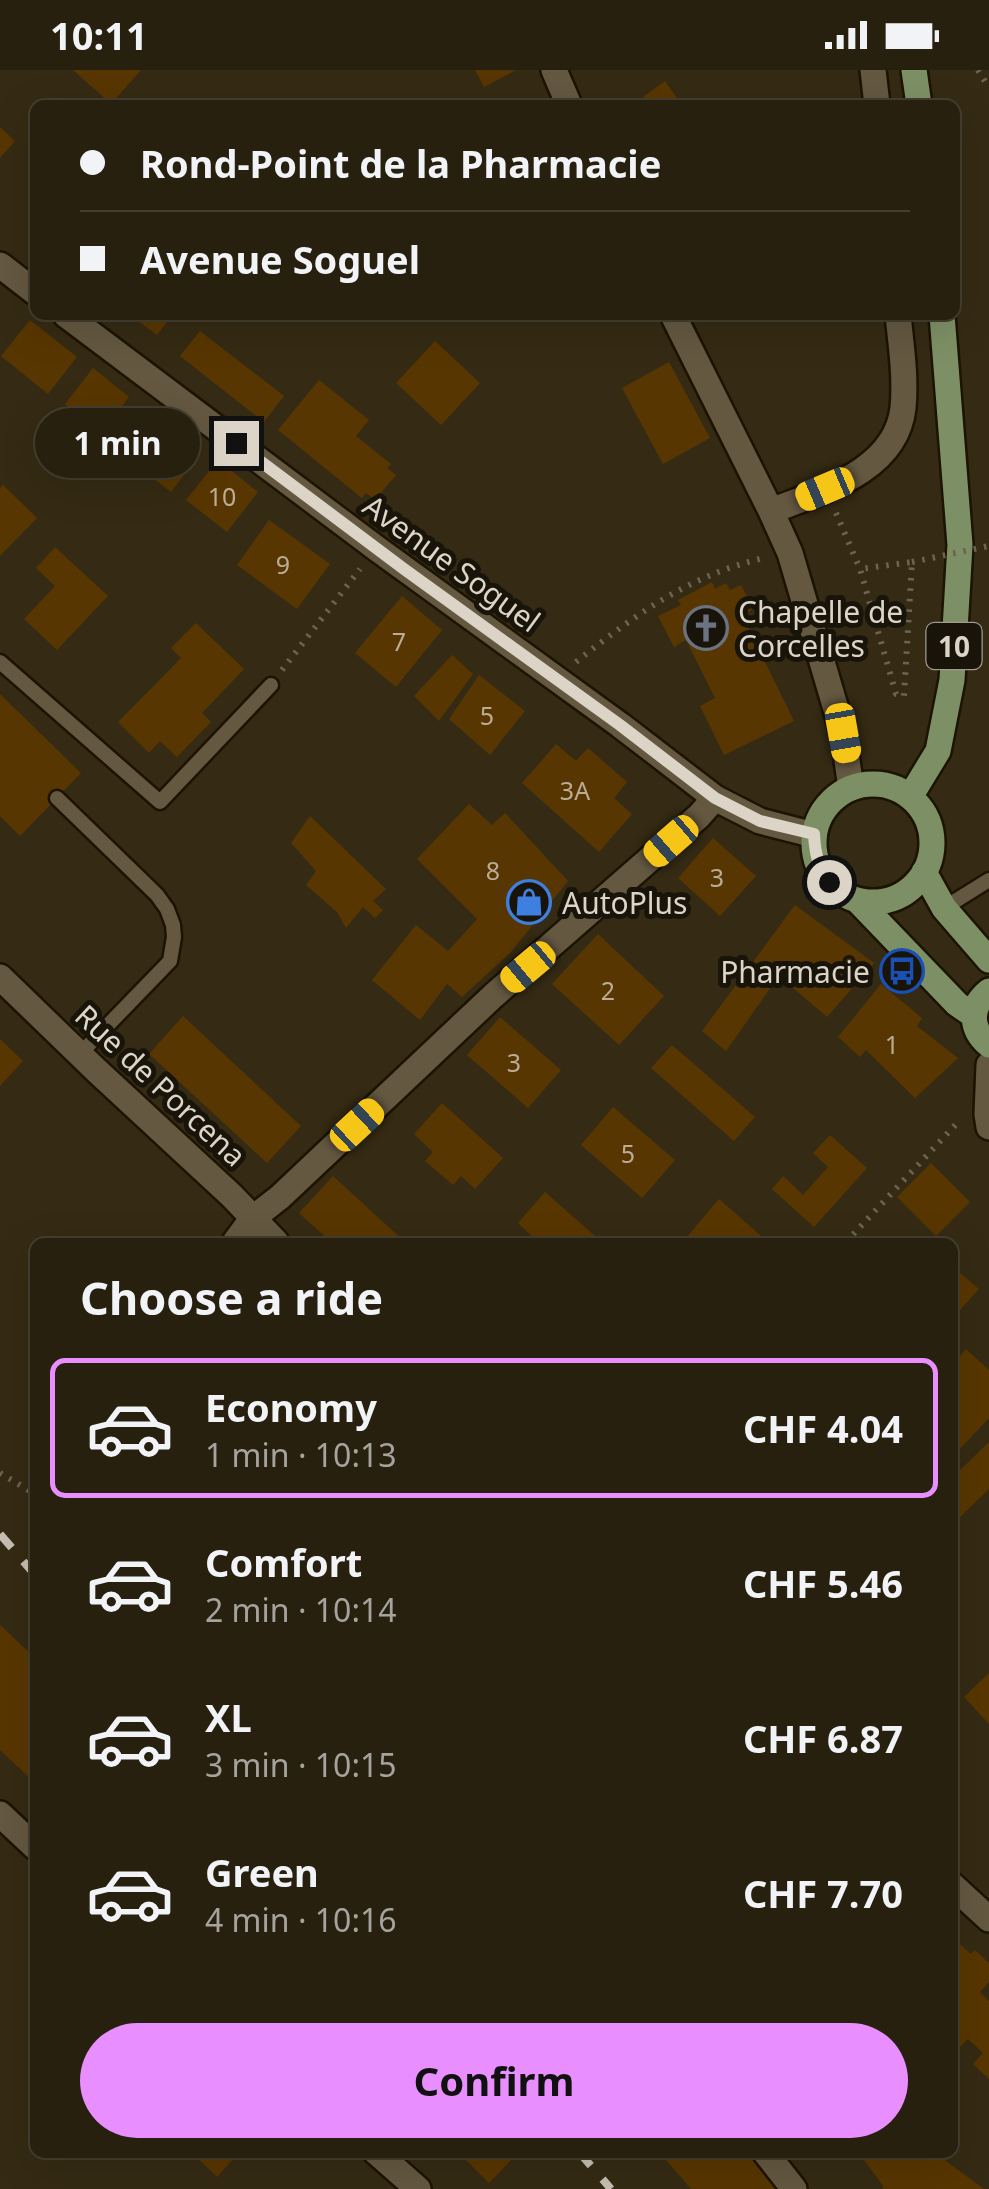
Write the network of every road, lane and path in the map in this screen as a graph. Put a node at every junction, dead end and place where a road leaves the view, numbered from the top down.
1 (554, 70) edge
2 (873, 70) edge
3 (914, 70) edge
4 (978, 70) edge
5 (989, 88) edge
6 (568, 100) edge
7 (876, 100) edge
8 (917, 100) edge
9 (0, 265) edge
10 (30, 288) edge
11 (73, 320) edge
12 (675, 320) edge
13 (898, 320) edge
14 (942, 320) edge
15 (825, 489) junction
16 (771, 511) junction
17 (989, 546) edge
18 (376, 548) junction
19 (790, 554) junction
20 (912, 562) junction
21 (860, 569) junction
22 (0, 662) edge
23 (271, 686) joint
24 (572, 693) junction
25 (851, 788) junction
26 (910, 797) junction
27 (57, 798) dead end
28 (715, 798) junction
29 (814, 834) junction
30 (924, 872) junction
31 (989, 880) edge
32 (857, 900) junction
33 (944, 908) junction
34 (989, 960) edge
35 (0, 977) edge
36 (989, 990) edge
37 (973, 1014) junction
38 (989, 1045) edge
39 (80, 1054) junction
40 (988, 1078) edge
41 (989, 1127) edge
42 (252, 1220) junction
43 (238, 1238) edge
44 (272, 1238) edge
45 (849, 1238) edge
46 (0, 1473) edge
47 (30, 1491) edge
48 (0, 1814) edge
49 (30, 1843) edge
50 (958, 1891) edge
51 (989, 1919) edge
52 (383, 2158) edge
53 (771, 2158) edge
54 (418, 2189) edge
55 (794, 2189) edge

1 - 6 street
2 - 7 street
3 - 8 main road
4 - 5 path
9 - 10 street
11 - 18 street, Avenue Soguel
12 - 16 street
13 - 15 street
14 - 26 main road, 10
15 - 16 street
15 - 21 path
16 - 19 street
17 - 20 path, bridge
18 - 23 path
18 - 24 street, Avenue Soguel
19 - 24 path
19 - 25 street
20 - 21 path
20 - 21 path
22 - 23 lane
24 - 28 street, Avenue Soguel
25 - 26 main road
25 - 29 main road
26 - 30 main road
27 - 39 lane
28 - 29 street, Avenue Soguel
28 - 42 street
29 - 32 main road
30 - 32 main road
30 - 33 main road
31 - 33 lane
32 - 37 main road
33 - 34 main road
35 - 39 street, Rue de Porcena
36 - 37 main road
37 - 38 main road
39 - 42 street, Rue de Porcena
40 - 41 street
40 - 45 path
42 - 43 street
42 - 44 street, Rue de Porcena
46 - 47 path
48 - 49 street
50 - 51 street
52 - 54 street
53 - 55 street

